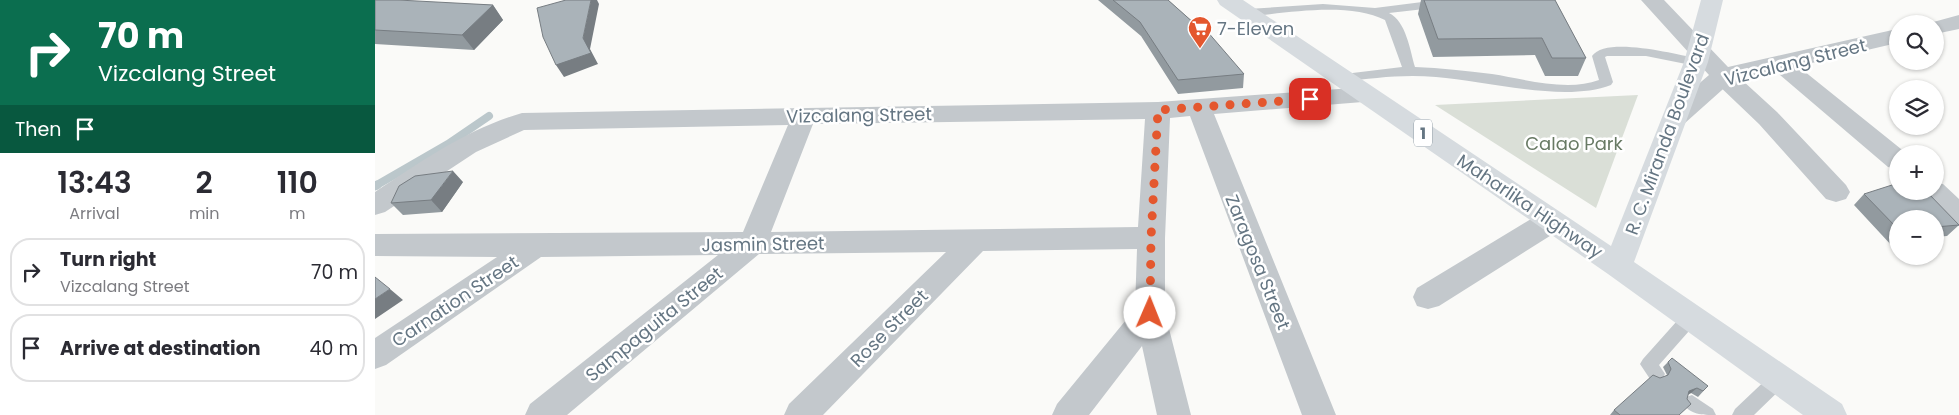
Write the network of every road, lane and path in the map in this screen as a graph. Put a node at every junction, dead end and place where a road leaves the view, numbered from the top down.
1 (1652, 0) edge
2 (1712, 0) edge
3 (1453, 3) edge
4 (1238, 7) edge
5 (1380, 10) junction
6 (1959, 22) edge
7 (1944, 26) edge
8 (1889, 38) edge
9 (1698, 57) junction
10 (1781, 64) junction
11 (1410, 72) junction
12 (1723, 76) junction
13 (1341, 78) junction
14 (1366, 95) junction
15 (1199, 108) junction
16 (1158, 110) junction
17 (804, 116) junction
18 (1676, 117) junction
19 (1889, 153) edge
20 (1835, 192) dead end
21 (1943, 200) edge
22 (375, 205) edge
23 (1959, 215) edge
24 (1551, 221) junction
25 (1151, 238) junction
26 (976, 240) junction
27 (375, 244) edge
28 (752, 244) junction
29 (536, 246) junction
30 (1618, 266) junction
31 (1428, 296) dead end
32 (1150, 313) junction
33 (1691, 317) junction
34 (375, 356) edge
35 (1656, 374) edge
36 (1779, 379) junction
37 (1692, 403) edge
38 (542, 415) edge
39 (801, 415) edge
40 (1069, 415) edge
41 (1174, 415) edge
42 (1319, 415) edge
43 (1707, 415) edge
44 (1741, 415) edge
45 (1830, 415) edge

1 - 9 street
2 - 9 main road, R. C. Miranda Boulevard
3 - 5 lane
4 - 5 lane
4 - 13 main road, Maharlika Highway / 1
5 - 11 lane
6 - 7 street
8 - 10 street, Vizcalang Street
9 - 11 lane
9 - 12 street
9 - 18 main road, R. C. Miranda Boulevard
10 - 12 street, Vizcalang Street
10 - 19 street
11 - 13 lane
12 - 18 street, Vizcalang Street
12 - 20 street
13 - 14 main road, Maharlika Highway / 1
14 - 15 street, Vizcalang Street
14 - 24 main road, Maharlika Highway / 1
15 - 16 street, Vizcalang Street
15 - 42 street, Zaragosa Street
16 - 17 street, Vizcalang Street
16 - 25 street
17 - 22 street, Vizcalang Street
17 - 28 street, Sampaguita Street
18 - 30 main road, R. C. Miranda Boulevard
21 - 23 street
24 - 30 main road, Maharlika Highway / 1
24 - 31 street
25 - 26 street, Jasmin Street
25 - 32 street
26 - 28 street, Jasmin Street
26 - 39 street, Rose Street
27 - 29 street, Jasmin Street
28 - 29 street, Jasmin Street
28 - 38 street, Sampaguita Street
29 - 34 street, Carnation Street
30 - 33 main road, Maharlika Highway / 1
32 - 40 street
32 - 41 street
33 - 35 lane
33 - 36 main road, Maharlika Highway / 1
36 - 44 lane
36 - 45 main road, Maharlika Highway / 1
37 - 43 lane

